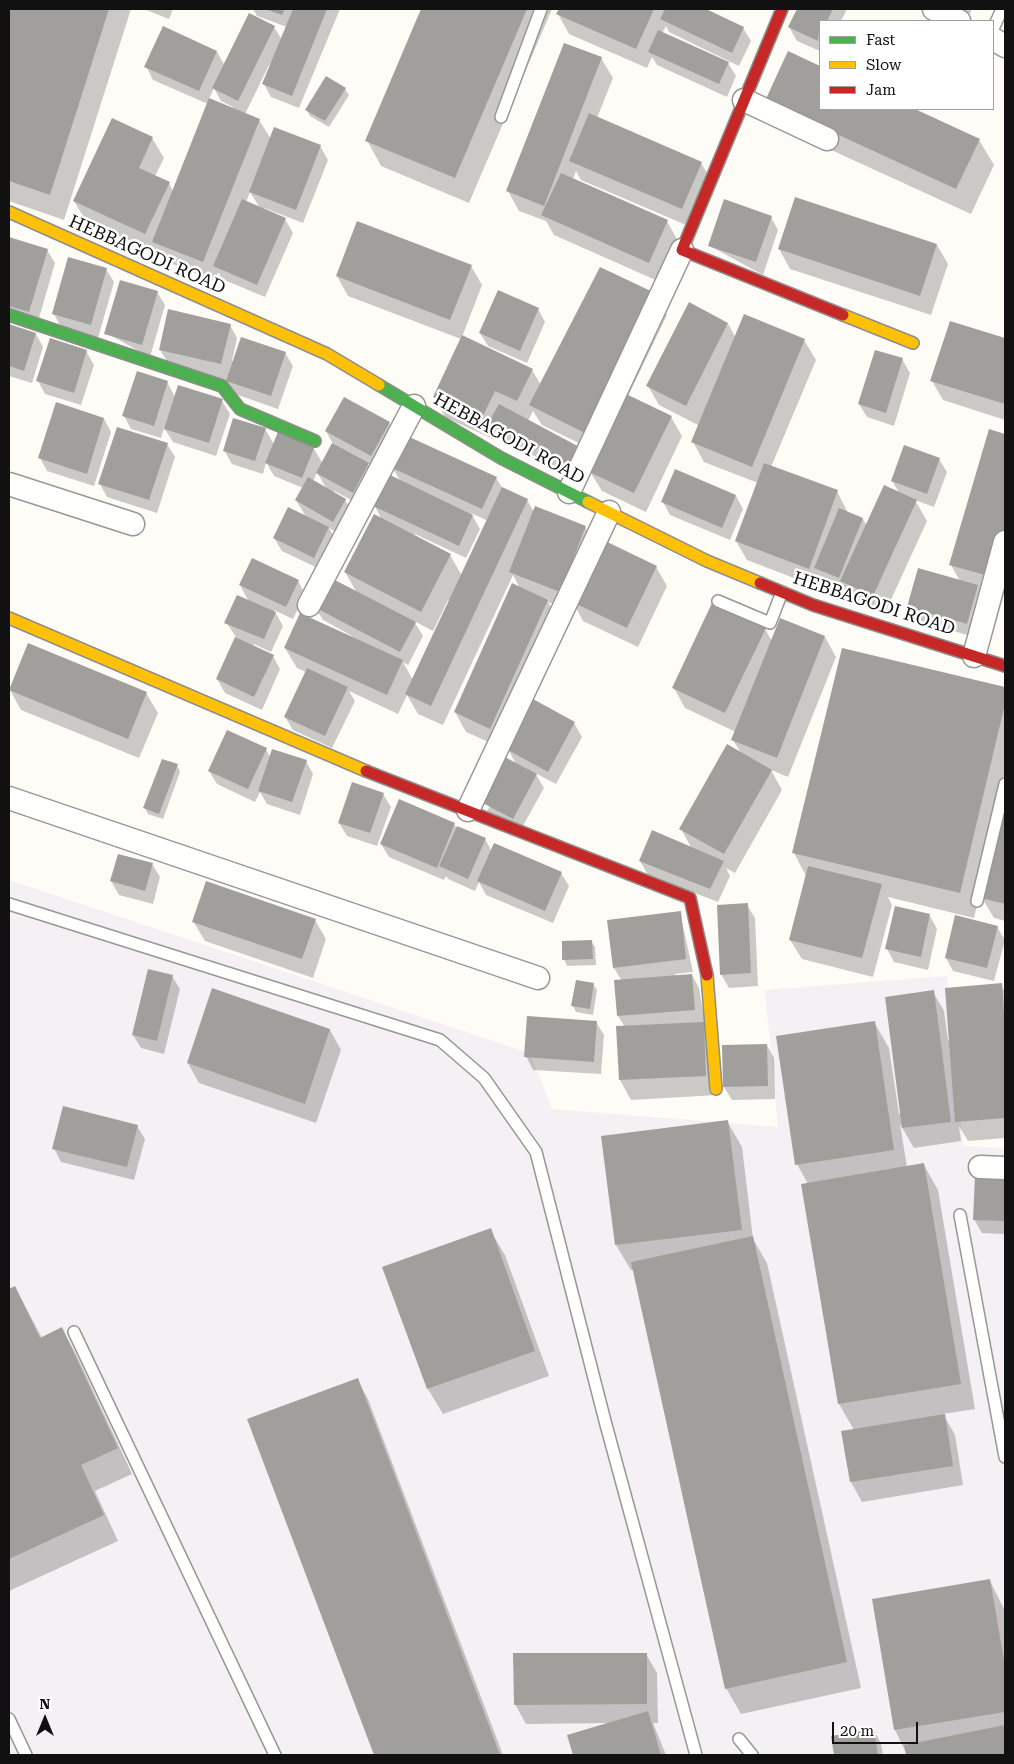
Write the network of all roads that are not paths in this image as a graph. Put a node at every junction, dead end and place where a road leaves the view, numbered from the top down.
1 (541, 9) edge
2 (782, 9) edge
3 (934, 9) edge
4 (1002, 9) edge
5 (956, 20) edge
6 (994, 27) edge
7 (994, 40) edge
8 (1005, 46) edge
9 (744, 100) junction
10 (501, 117) dead end
11 (827, 139) dead end
12 (9, 212) edge
13 (682, 250) junction
14 (9, 315) edge
15 (913, 343) dead end
16 (414, 406) junction
17 (315, 440) dead end
18 (9, 484) edge
19 (568, 492) junction
20 (609, 512) junction
21 (133, 524) dead end
22 (1005, 542) edge
23 (782, 592) junction
24 (718, 601) dead end
25 (309, 605) dead end
26 (9, 618) edge
27 (974, 656) junction
28 (1005, 666) edge
29 (1005, 784) edge
30 (9, 798) edge
31 (468, 810) junction
32 (977, 901) dead end
33 (9, 904) edge
34 (538, 978) dead end
35 (716, 1089) dead end
36 (980, 1167) dead end
37 (1005, 1168) edge
38 (960, 1215) dead end
39 (74, 1332) dead end
40 (1005, 1457) edge
41 (9, 1719) edge
42 (739, 1739) dead end
43 (26, 1755) edge
44 (275, 1755) edge
45 (696, 1755) edge
46 (752, 1755) edge

1 - 10 lane
2 - 9 street
3 - 5 street
4 - 6 lane
7 - 8 street
9 - 11 street
9 - 13 street
12 - 16 street, HEBBAGODI ROAD
13 - 15 street
13 - 19 street
14 - 17 street
16 - 19 street, HEBBAGODI ROAD
16 - 25 street
18 - 21 street
19 - 20 street, HEBBAGODI ROAD
20 - 23 street, HEBBAGODI ROAD
20 - 31 street
22 - 27 street
23 - 24 lane
23 - 27 street, HEBBAGODI ROAD
26 - 31 street
27 - 28 street, HEBBAGODI ROAD
29 - 32 lane
30 - 34 street
31 - 35 street
33 - 45 lane
36 - 37 street
38 - 40 lane
39 - 44 lane
41 - 43 lane
42 - 46 lane

